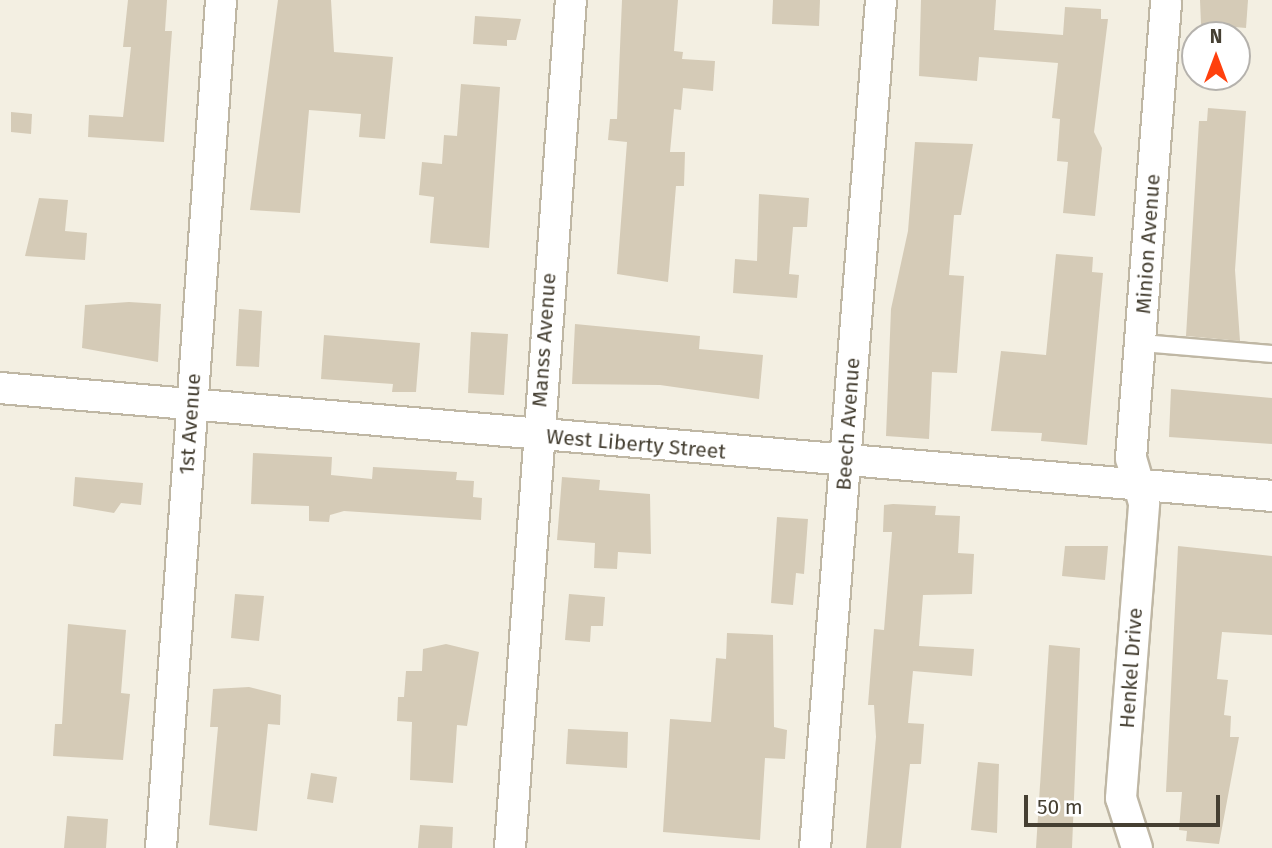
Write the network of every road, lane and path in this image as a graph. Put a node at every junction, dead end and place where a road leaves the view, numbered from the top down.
1 (221, 0) edge
2 (570, 0) edge
3 (881, 0) edge
4 (1166, 0) edge
5 (1141, 343) junction
6 (1272, 354) edge
7 (0, 388) edge
8 (191, 407) junction
9 (537, 436) junction
10 (845, 463) junction
11 (1135, 487) junction
12 (1272, 496) edge
13 (161, 848) edge
14 (510, 848) edge
15 (815, 848) edge
16 (1137, 848) edge

1 - 8 street, 1st Avenue
2 - 9 street, Manss Avenue
3 - 10 street, Beech Avenue
4 - 5 street, Minion Avenue
5 - 6 lane
5 - 11 street, Minion Avenue
7 - 8 street, West Liberty Street
8 - 9 street, West Liberty Street
8 - 13 street, 1st Avenue
9 - 10 street, West Liberty Street
9 - 14 street, Manss Avenue
10 - 11 street, West Liberty Street
10 - 15 street, Beech Avenue
11 - 12 street, West Liberty Street
11 - 16 street, Henkel Drive

